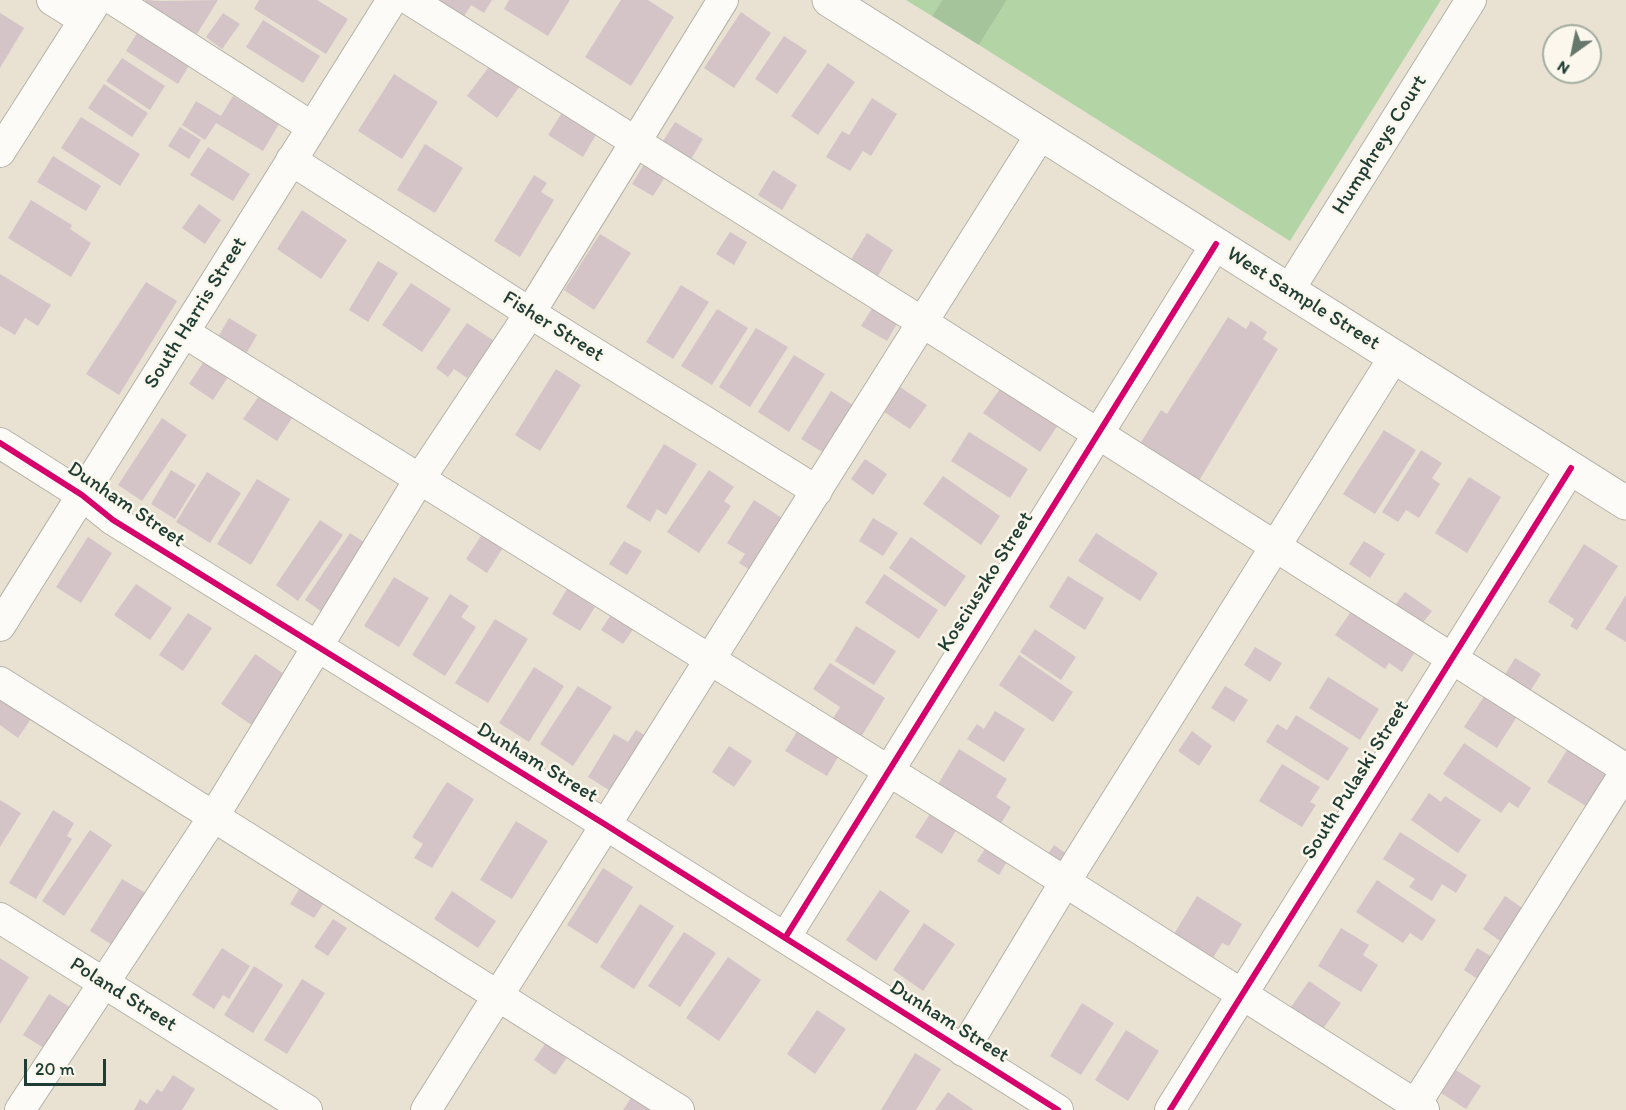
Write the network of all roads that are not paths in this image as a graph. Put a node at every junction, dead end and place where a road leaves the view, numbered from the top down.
1 (52, 0) edge
2 (114, 0) edge
3 (723, 0) edge
4 (829, 0) edge
5 (1471, 0) edge
6 (391, 2) edge
7 (90, 10) edge
8 (312, 127) junction
9 (1041, 134) junction
10 (636, 143) junction
11 (0, 152) edge
12 (291, 160) junction
13 (1216, 244) junction
14 (1289, 290) junction
15 (530, 313) junction
16 (922, 322) junction
17 (185, 333) junction
18 (1394, 357) junction
19 (1098, 434) junction
20 (0, 443) edge
21 (1571, 468) junction
22 (419, 480) junction
23 (817, 491) junction
24 (82, 495) junction
25 (1626, 503) edge
26 (1275, 547) junction
27 (0, 626) edge
28 (317, 649) junction
29 (711, 659) junction
30 (1452, 660) junction
31 (0, 682) edge
32 (1626, 770) edge
33 (888, 771) junction
34 (214, 816) junction
35 (606, 825) junction
36 (1065, 882) junction
37 (0, 918) edge
38 (784, 938) junction
39 (104, 983) junction
40 (500, 995) junction
41 (1242, 995) junction
42 (963, 1051) junction
43 (1417, 1108) edge
44 (20, 1110) edge
45 (307, 1110) edge
46 (426, 1110) edge
47 (679, 1110) edge
48 (1058, 1110) edge
49 (1170, 1110) edge

1 - 7 street
2 - 8 street
3 - 10 street
4 - 9 main road, West Sample Street
5 - 14 street, Humphreys Court
6 - 8 street, South Harris Street
6 - 10 street
7 - 11 street
8 - 12 street, South Harris Street
9 - 13 main road, West Sample Street
9 - 16 street
10 - 15 street
10 - 16 street
12 - 15 street, Fisher Street
12 - 17 street, South Harris Street
13 - 14 main road, West Sample Street
13 - 19 street, Kosciuszko Street
14 - 18 main road, West Sample Street
15 - 22 street
15 - 23 street, Fisher Street
16 - 19 street
16 - 23 street
17 - 22 street
17 - 24 street, South Harris Street
18 - 21 main road, West Sample Street
18 - 26 street
19 - 26 street
19 - 33 street, Kosciuszko Street
20 - 24 street, Dunham Street
21 - 25 main road, West Sample Street
21 - 30 street, South Pulaski Street
22 - 28 street
22 - 29 street
23 - 29 street
24 - 27 street, South Harris Street
24 - 28 street, Dunham Street
26 - 30 street
26 - 36 street
28 - 34 street
28 - 35 street, Dunham Street
29 - 33 street
29 - 35 street
30 - 32 street
30 - 41 street, South Pulaski Street
31 - 34 street
32 - 43 street
33 - 36 street
33 - 38 street, Kosciuszko Street
34 - 39 street
34 - 40 street
35 - 38 street, Dunham Street
35 - 40 street
36 - 41 street
36 - 42 street
37 - 39 street, Poland Street
38 - 42 street, Dunham Street
39 - 44 street
39 - 45 street, Poland Street
40 - 46 street
40 - 47 street
41 - 43 street
41 - 49 street, South Pulaski Street
42 - 48 street, Dunham Street

